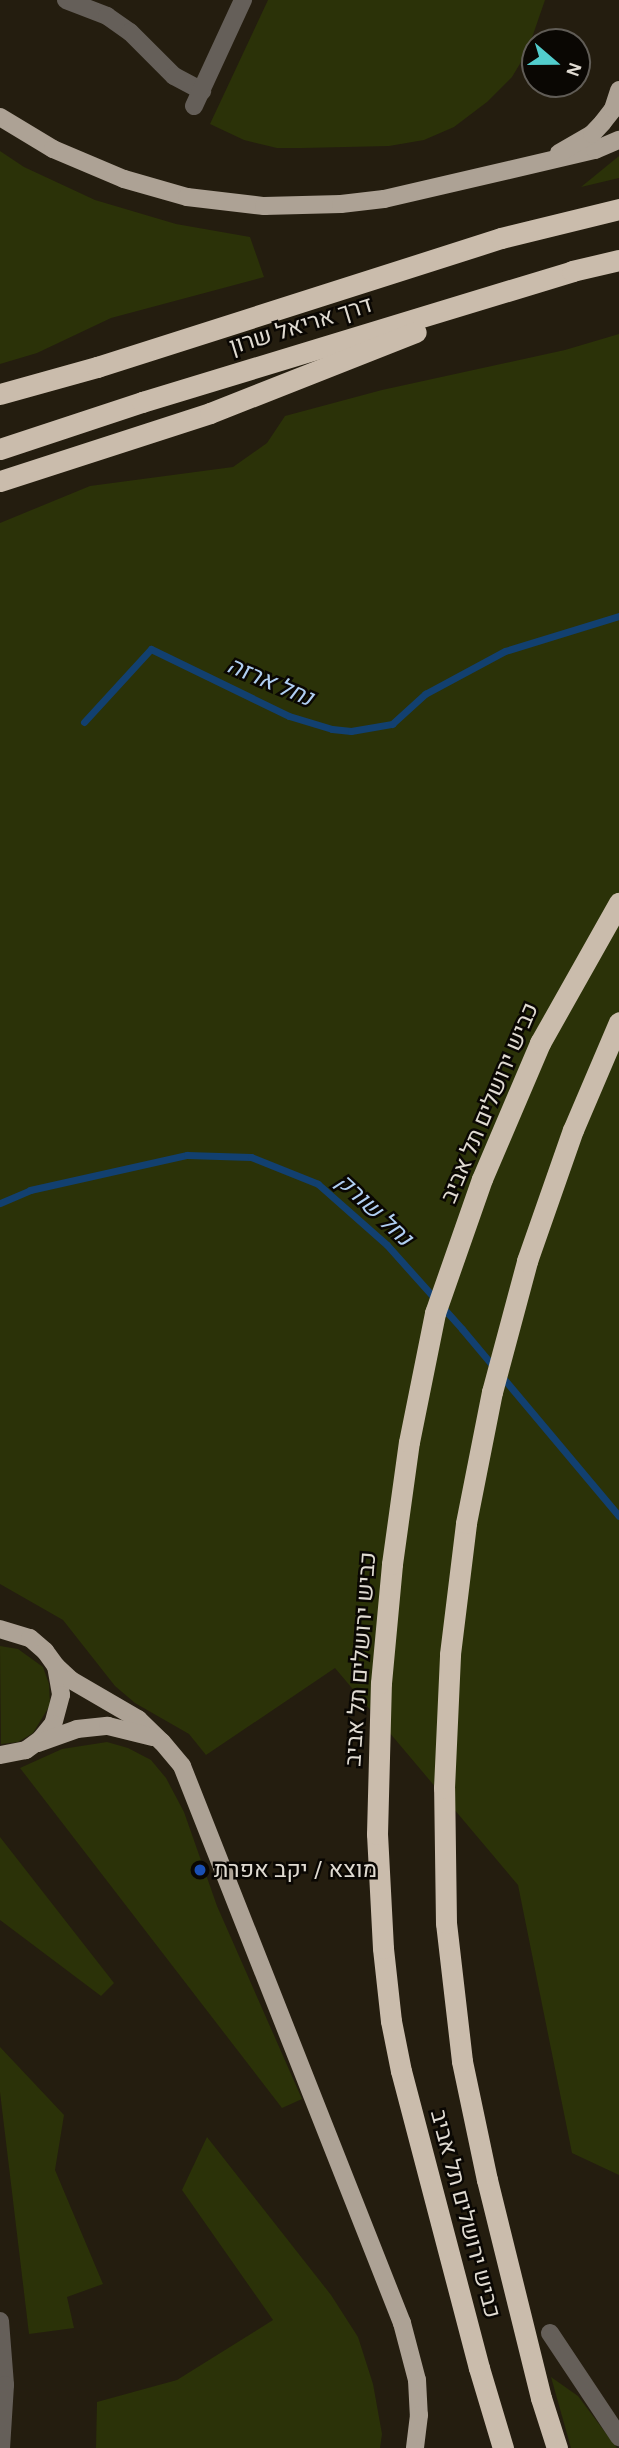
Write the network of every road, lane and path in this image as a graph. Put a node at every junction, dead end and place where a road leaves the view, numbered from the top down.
1 (66, 0) edge
2 (243, 0) edge
3 (619, 90) edge
4 (0, 117) edge
5 (619, 140) edge
6 (533, 163) junction
7 (619, 209) edge
8 (619, 260) edge
9 (577, 270) junction
10 (0, 394) edge
11 (0, 449) edge
12 (0, 481) edge
13 (619, 903) edge
14 (619, 1022) edge
15 (0, 1629) edge
16 (56, 1666) junction
17 (162, 1742) junction
18 (34, 1745) junction
19 (0, 1755) edge
20 (0, 2321) edge
21 (550, 2333) dead end
22 (619, 2437) edge
23 (1, 2448) edge
24 (415, 2448) edge
25 (503, 2448) edge
26 (556, 2448) edge

1 - 2 street
3 - 6 main road
4 - 6 main road
5 - 6 main road
7 - 10 highway, דרך אריאל שרון
8 - 9 highway, דרך אריאל שרון
9 - 11 highway, דרך אריאל שרון
9 - 12 highway
13 - 25 highway, כביש ירושלים תל אביב
14 - 26 highway, כביש ירושלים תל אביב
15 - 16 main road
16 - 17 main road
16 - 18 main road
17 - 18 main road
17 - 24 main road
18 - 19 main road
20 - 23 street
21 - 22 street

